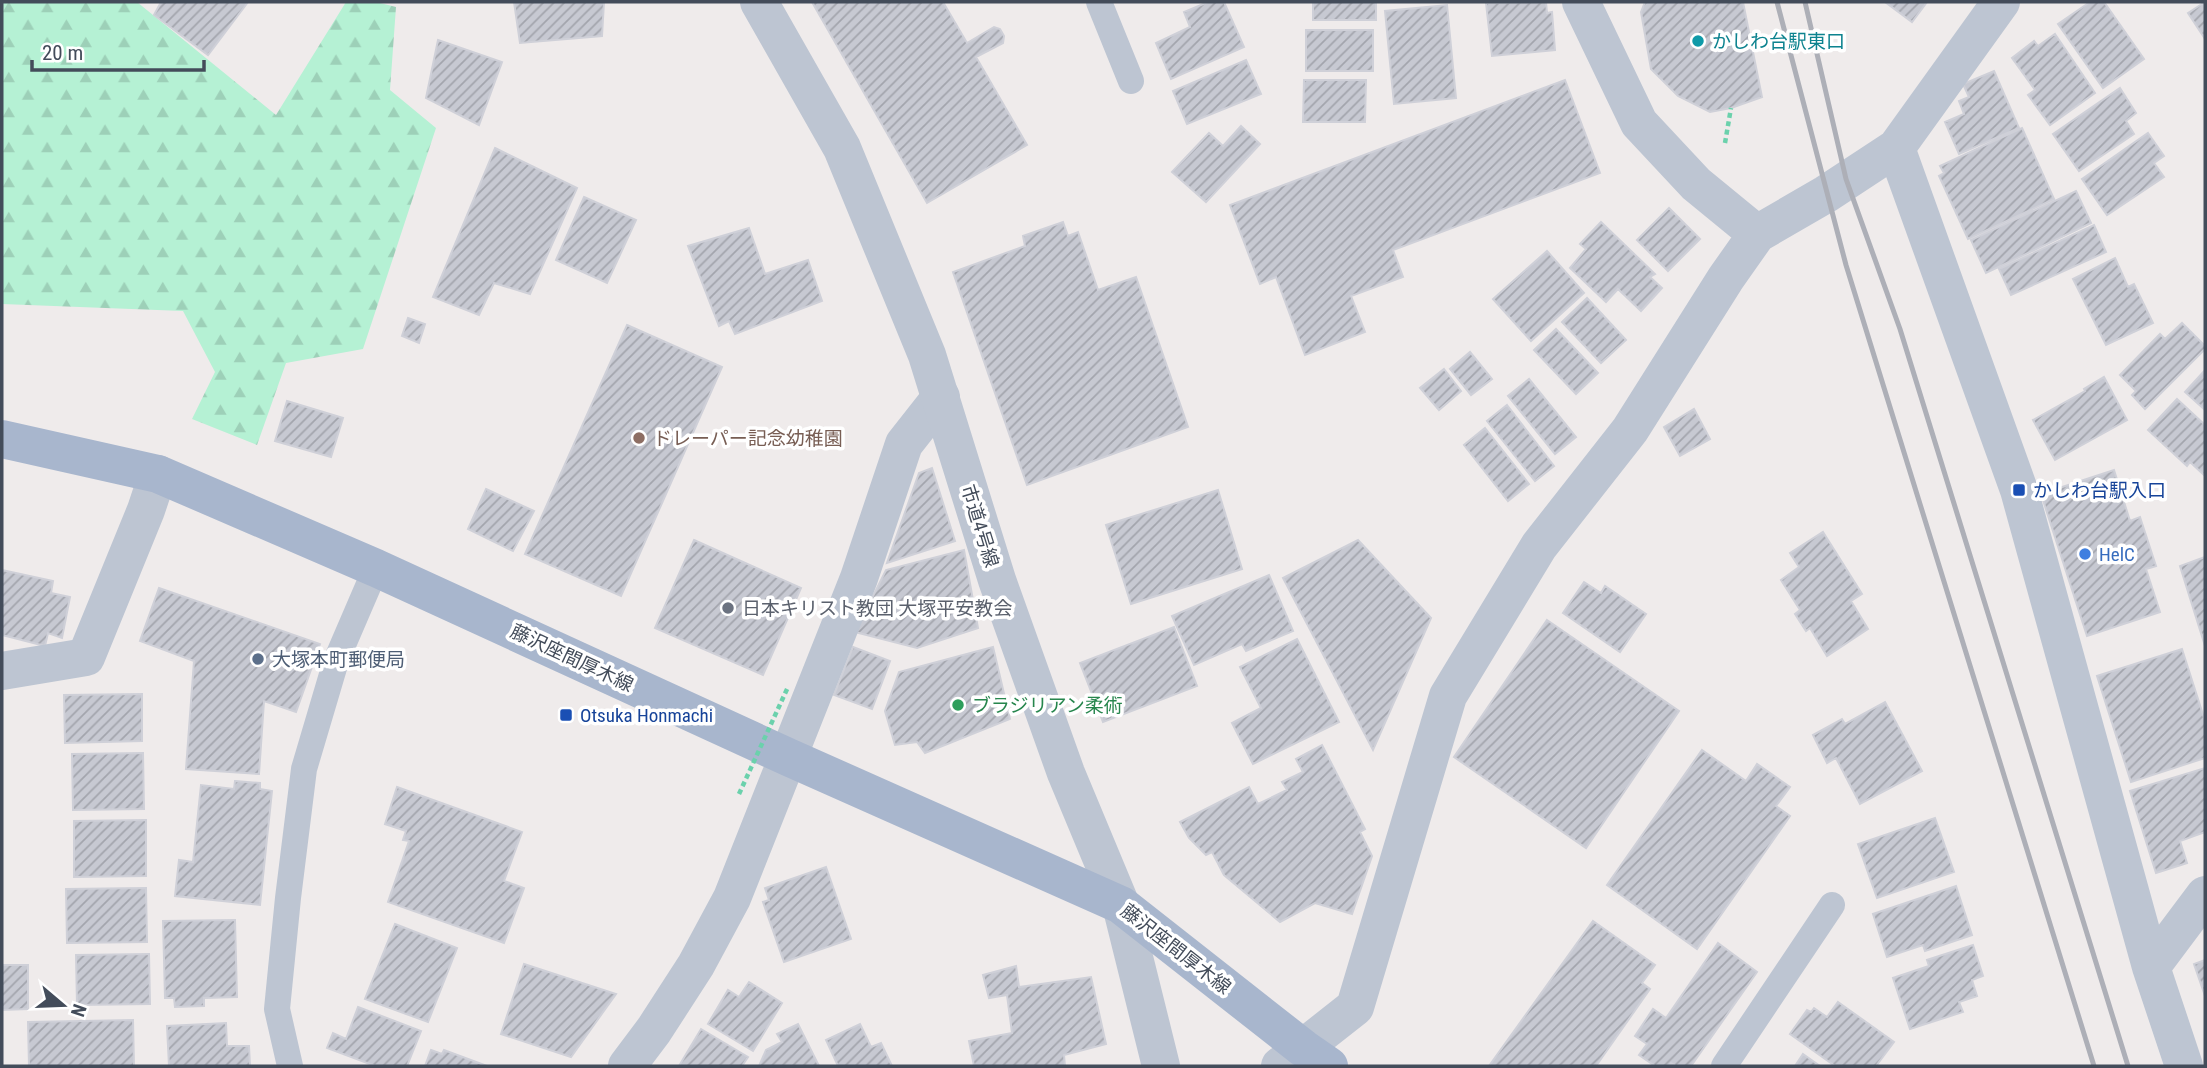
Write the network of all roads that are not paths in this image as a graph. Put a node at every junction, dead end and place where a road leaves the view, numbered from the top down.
1 (759, 2) edge
2 (1099, 2) edge
3 (1581, 2) edge
4 (2001, 2) edge
5 (1131, 81) dead end
6 (1896, 148) junction
7 (1757, 234) junction
8 (941, 397) junction
9 (2, 439) edge
10 (158, 474) junction
11 (376, 568) junction
12 (2, 671) edge
13 (788, 757) junction
14 (2205, 895) edge
15 (1121, 905) junction
16 (1832, 905) dead end
17 (2151, 967) junction
18 (1304, 1060) edge
19 (290, 1066) edge
20 (627, 1066) edge
21 (1161, 1066) edge
22 (1724, 1066) edge
23 (2184, 1066) edge

1 - 8 street, 市道4号線
2 - 5 lane
3 - 7 street
4 - 6 street
6 - 7 street
6 - 17 street
7 - 18 street
8 - 13 street
8 - 15 street, 市道4号線
9 - 10 main road, 藤沢座間厚木線
10 - 11 main road, 藤沢座間厚木線
10 - 12 street
11 - 13 main road, 藤沢座間厚木線
11 - 19 lane
13 - 15 main road, 藤沢座間厚木線
13 - 20 street
14 - 17 street
15 - 18 main road, 藤沢座間厚木線
15 - 21 street, 市道4号線
16 - 22 lane
17 - 23 street

